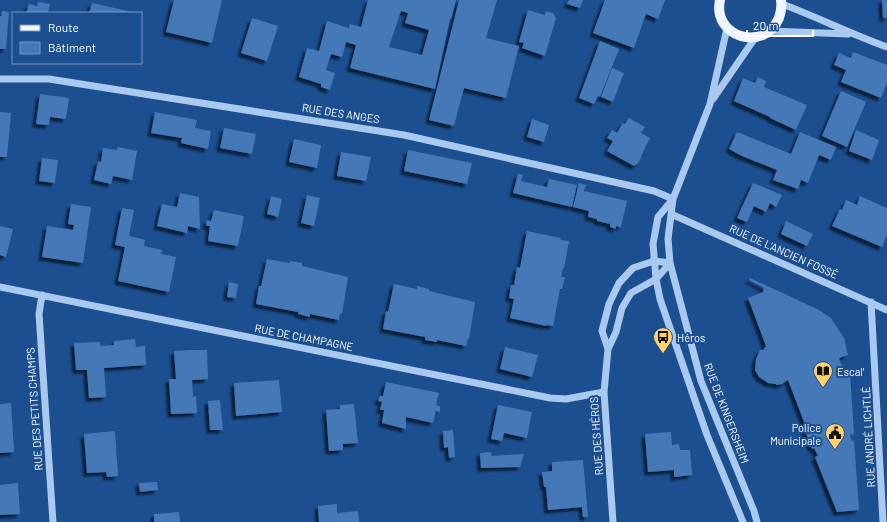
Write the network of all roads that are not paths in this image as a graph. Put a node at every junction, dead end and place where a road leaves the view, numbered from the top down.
1 (717, 2) edge
2 (781, 2) edge
3 (727, 28) junction
4 (770, 31) junction
5 (852, 34) junction
6 (755, 38) junction
7 (887, 47) edge
8 (0, 79) edge
9 (710, 104) junction
10 (673, 199) junction
11 (671, 214) junction
12 (654, 261) junction
13 (670, 264) junction
14 (656, 278) junction
15 (0, 287) edge
16 (42, 295) junction
17 (871, 302) junction
18 (887, 310) edge
19 (608, 349) junction
20 (604, 392) junction
21 (53, 522) edge
22 (613, 522) edge
23 (743, 522) edge
24 (757, 522) edge
25 (883, 522) edge

1 - 3 main road
2 - 4 main road
2 - 5 street
3 - 6 main road
3 - 9 street
4 - 5 street
4 - 6 main road
5 - 7 street
6 - 9 street
8 - 10 street, RUE DES ANGES
9 - 10 street
10 - 11 street
10 - 12 street
11 - 13 street
11 - 17 street, RUE DE L'ANCIEN FOSSÉ
12 - 13 street, RUE DES HÉROS
12 - 14 street
12 - 19 street, RUE DES HÉROS
13 - 14 street, RUE DES HÉROS
13 - 24 street, RUE DE KINGERSHEIM
14 - 19 street, RUE DES HÉROS
14 - 23 street
15 - 16 street, RUE DE CHAMPAGNE
16 - 20 street, RUE DE CHAMPAGNE
16 - 21 street, RUE DES PETITS CHAMPS
17 - 18 street, RUE DE L'ANCIEN FOSSÉ
17 - 25 street, RUE ANDRÉ LICHTLÉ
19 - 20 street, RUE DES HÉROS
20 - 22 street, RUE DES HÉROS

